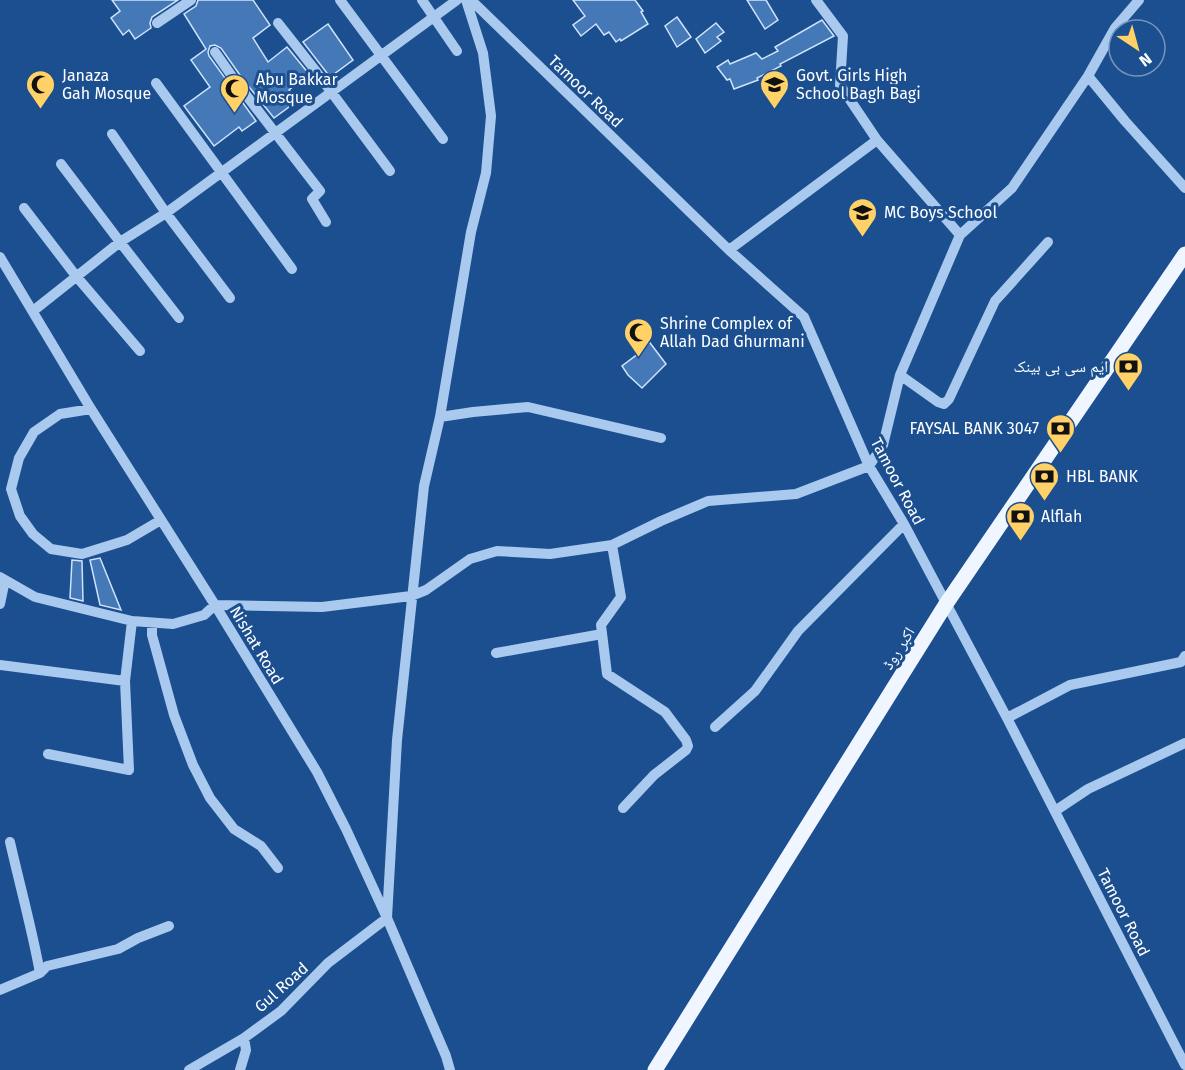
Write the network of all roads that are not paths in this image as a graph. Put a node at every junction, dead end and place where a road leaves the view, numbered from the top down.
1 (191, 0) edge
2 (340, 0) edge
3 (422, 0) edge
4 (457, 0) edge
5 (468, 0) edge
6 (816, 0) edge
7 (1139, 0) edge
8 (434, 17) junction
9 (278, 22) dead end
10 (157, 23) dead end
11 (215, 51) dead end
12 (457, 51) dead end
13 (381, 54) junction
14 (1088, 76) junction
15 (156, 83) dead end
16 (331, 91) junction
17 (275, 132) junction
18 (112, 134) dead end
19 (443, 139) dead end
20 (877, 140) junction
21 (61, 164) dead end
22 (221, 171) junction
23 (390, 171) dead end
24 (1185, 188) edge
25 (24, 208) dead end
26 (166, 213) junction
27 (326, 222) dead end
28 (960, 235) junction
29 (120, 242) junction
30 (1048, 242) dead end
31 (729, 250) junction
32 (1185, 254) edge
33 (0, 257) edge
34 (292, 269) dead end
35 (5, 276) edge
36 (76, 276) junction
37 (230, 298) dead end
38 (33, 311) junction
39 (179, 318) dead end
40 (140, 351) dead end
41 (900, 375) junction
42 (91, 409) junction
43 (440, 417) junction
44 (660, 438) dead end
45 (869, 466) junction
46 (161, 520) junction
47 (904, 524) junction
48 (612, 545) junction
49 (3, 578) edge
50 (411, 596) junction
51 (0, 604) edge
52 (946, 604) junction
53 (215, 605) junction
54 (132, 621) junction
55 (152, 623) junction
56 (602, 634) junction
57 (496, 653) dead end
58 (1185, 656) edge
59 (0, 665) edge
60 (125, 681) junction
61 (1007, 718) junction
62 (715, 727) dead end
63 (1185, 743) edge
64 (48, 754) dead end
65 (623, 808) dead end
66 (1055, 811) junction
67 (10, 842) dead end
68 (278, 868) dead end
69 (387, 918) junction
70 (169, 926) dead end
71 (40, 974) junction
72 (0, 990) edge
73 (244, 1038) junction
74 (1185, 1065) edge
75 (189, 1070) edge
76 (240, 1070) edge
77 (450, 1070) edge
78 (655, 1070) edge

1 - 10 street
2 - 13 street
3 - 8 street
4 - 8 street
5 - 31 street, Tamoor Road
5 - 43 street
6 - 20 street
7 - 14 street
8 - 12 street
8 - 13 street
9 - 16 street
11 - 17 street
13 - 16 street
13 - 19 street
14 - 24 street
14 - 28 street
15 - 22 street
16 - 17 street
16 - 23 street
17 - 22 street
17 - 27 street
18 - 26 street
20 - 28 street
20 - 31 street
21 - 29 street
22 - 26 street
22 - 34 street
25 - 36 street
26 - 29 street
26 - 37 street
28 - 41 street
29 - 36 street
29 - 39 street
30 - 41 street
31 - 45 street, Tamoor Road
32 - 52 main road, اکبر روڈ
33 - 35 street, Nishat Road
35 - 38 street, Nishat Road
36 - 38 street
36 - 40 street
38 - 42 street, Nishat Road
41 - 45 street
42 - 46 street, Nishat Road
42 - 46 street
43 - 44 street
43 - 50 street
45 - 47 street, Tamoor Road
45 - 48 street
46 - 53 street, Nishat Road
47 - 52 street, Tamoor Road
47 - 62 street
48 - 50 street
48 - 56 street
49 - 51 street
49 - 54 street
50 - 53 street
50 - 69 street
52 - 61 street, Tamoor Road
52 - 78 main road, اکبر روڈ
53 - 55 street
53 - 69 street, Nishat Road
54 - 55 street
54 - 60 street
55 - 68 street
56 - 57 street
56 - 65 street
58 - 61 street
59 - 60 street
60 - 64 street
61 - 66 street, Tamoor Road
63 - 66 street
66 - 74 street, Tamoor Road
67 - 71 street
69 - 73 street, Gul Road
69 - 77 street, Nishat Road
70 - 71 street
71 - 72 street
73 - 75 street, Gul Road
73 - 76 street

